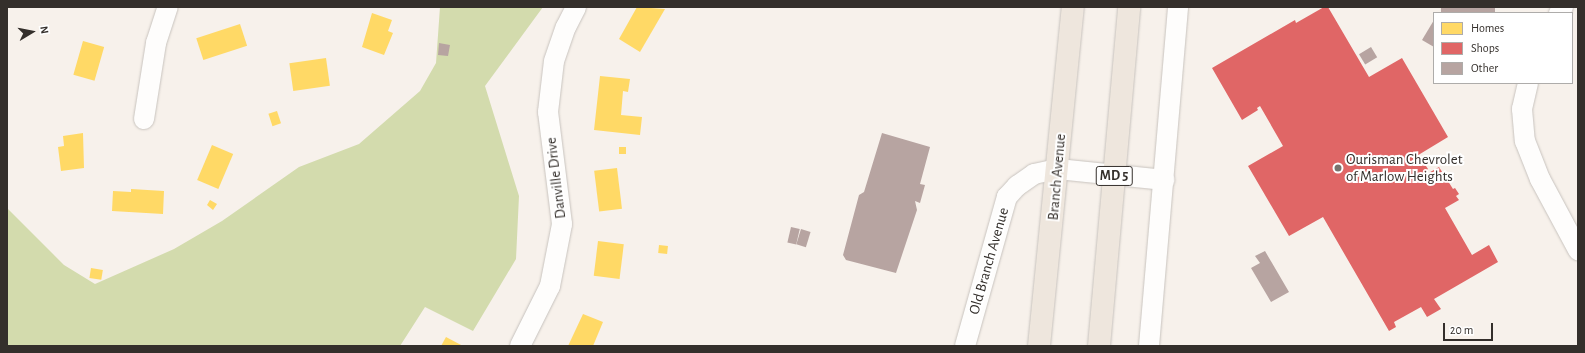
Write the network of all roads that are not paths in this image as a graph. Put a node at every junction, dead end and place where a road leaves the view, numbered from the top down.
1 (168, 7) edge
2 (576, 7) edge
3 (1073, 7) edge
4 (1129, 7) edge
5 (1178, 7) edge
6 (1528, 84) edge
7 (144, 119) dead end
8 (1058, 169) junction
9 (1114, 175) junction
10 (1164, 180) junction
11 (1578, 250) edge
12 (520, 346) edge
13 (965, 346) edge
14 (1039, 346) edge
15 (1099, 346) edge
16 (1149, 346) edge

1 - 7 street
2 - 12 street, Danville Drive
3 - 8 highway, Branch Avenue
4 - 9 highway, MD 5
5 - 10 street
6 - 11 street
8 - 9 street, Old Branch Avenue
8 - 13 street, Old Branch Avenue
8 - 14 highway, Branch Avenue
9 - 10 street, Old Branch Avenue
9 - 15 highway, MD 5
10 - 16 street

